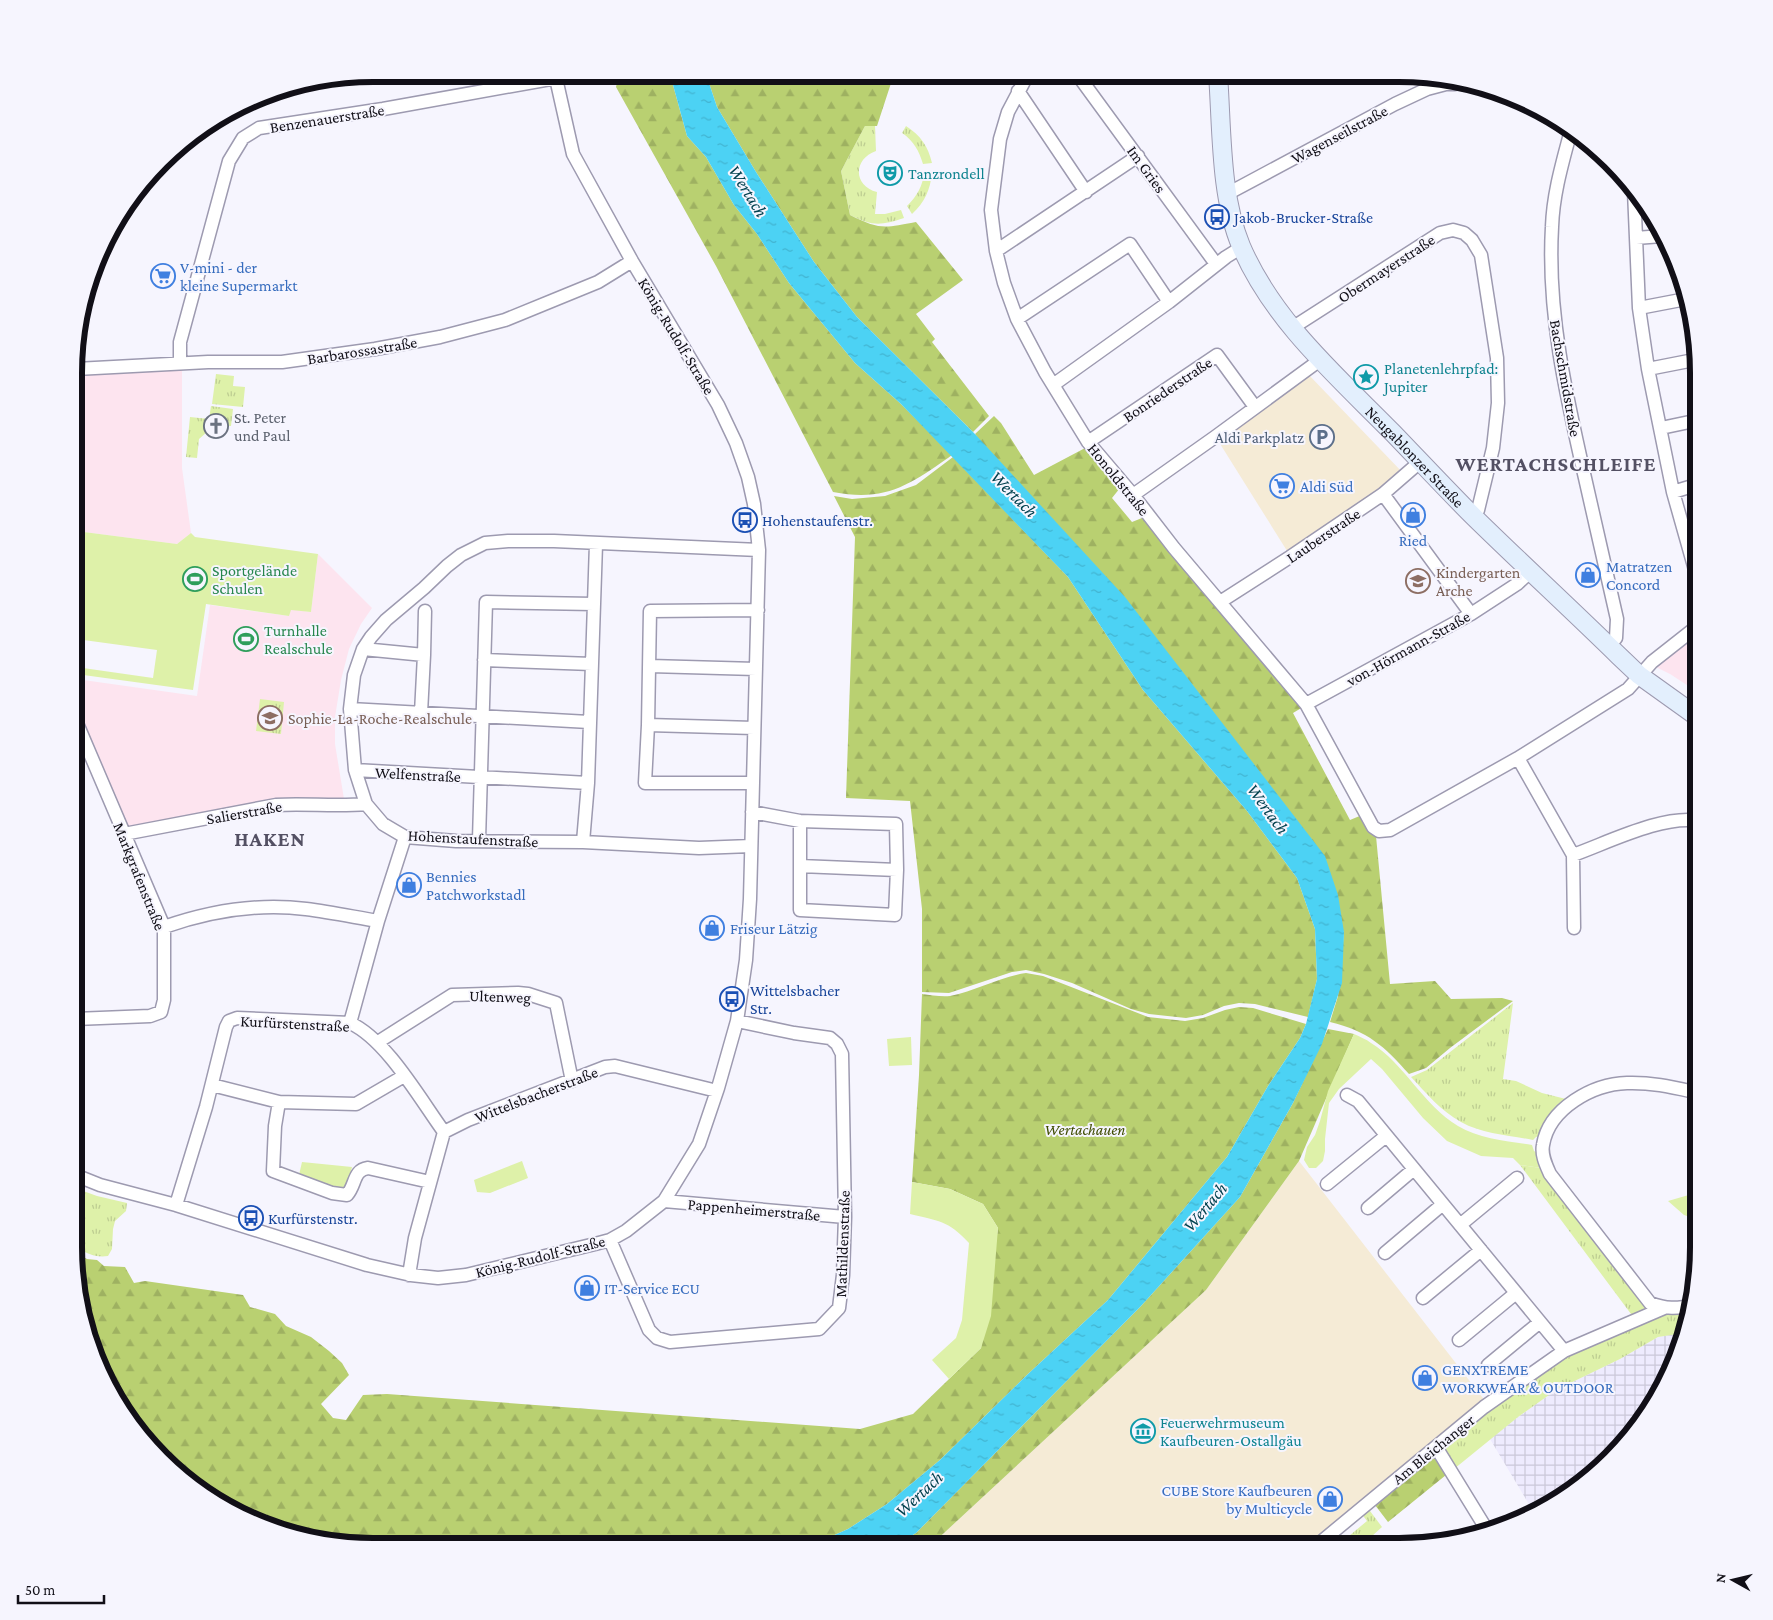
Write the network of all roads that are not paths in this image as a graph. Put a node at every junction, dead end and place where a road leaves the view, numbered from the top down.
1 (525, 82) edge
2 (557, 82) edge
3 (1023, 82) edge
4 (1083, 82) edge
5 (1219, 82) edge
6 (1440, 86) edge
7 (1018, 91) junction
8 (1569, 138) edge
9 (1138, 156) junction
10 (1086, 192) junction
11 (1227, 194) junction
12 (1634, 203) edge
13 (1656, 236) edge
14 (1636, 238) junction
15 (1242, 247) junction
16 (996, 251) junction
17 (632, 261) junction
18 (1216, 264) junction
19 (1681, 300) edge
20 (1169, 302) junction
21 (1639, 308) junction
22 (1017, 319) junction
23 (1292, 328) junction
24 (1320, 360) junction
25 (1690, 361) edge
26 (180, 363) junction
27 (83, 369) edge
28 (1648, 369) junction
29 (1053, 385) junction
30 (1255, 408) junction
31 (1690, 422) edge
32 (1661, 428) junction
33 (1088, 442) junction
34 (1421, 461) junction
35 (1690, 487) edge
36 (1673, 492) junction
37 (1383, 494) junction
38 (1133, 495) junction
39 (1473, 516) junction
40 (1690, 535) edge
41 (596, 544) junction
42 (759, 550) junction
43 (1531, 571) junction
44 (1220, 602) junction
45 (594, 604) junction
46 (758, 610) junction
47 (425, 611) dead end
48 (1471, 614) junction
49 (1690, 632) edge
50 (1608, 646) junction
51 (362, 649) junction
52 (424, 655) junction
53 (484, 660) junction
54 (592, 664) junction
55 (650, 666) junction
56 (756, 669) junction
57 (1639, 675) junction
58 (1306, 704) junction
59 (350, 709) junction
60 (1690, 712) edge
61 (420, 713) junction
62 (483, 715) junction
63 (589, 722) junction
64 (648, 725) junction
65 (754, 728) junction
66 (83, 738) edge
67 (1518, 758) junction
68 (355, 770) junction
69 (481, 777) junction
70 (588, 782) junction
71 (753, 783) junction
72 (366, 804) junction
73 (752, 812) junction
74 (1690, 820) edge
75 (800, 821) junction
76 (124, 834) junction
77 (405, 836) junction
78 (479, 840) junction
79 (583, 842) junction
80 (751, 846) junction
81 (1573, 855) junction
82 (800, 866) junction
83 (898, 870) junction
84 (378, 921) junction
85 (164, 927) junction
86 (1574, 928) dead end
87 (83, 1019) edge
88 (736, 1021) junction
89 (350, 1023) junction
90 (378, 1042) junction
91 (404, 1076) junction
92 (572, 1080) junction
93 (212, 1085) junction
94 (717, 1091) junction
95 (1690, 1092) edge
96 (1347, 1095) dead end
97 (279, 1102) junction
98 (444, 1132) junction
99 (1386, 1136) junction
100 (1414, 1169) junction
101 (83, 1178) edge
102 (1517, 1178) dead end
103 (430, 1182) junction
104 (1327, 1184) dead end
105 (664, 1201) junction
106 (1443, 1204) junction
107 (176, 1205) junction
108 (1368, 1208) dead end
109 (844, 1217) junction
110 (1460, 1225) junction
111 (610, 1240) junction
112 (1481, 1250) junction
113 (1385, 1253) dead end
114 (409, 1275) junction
115 (1516, 1293) junction
116 (1423, 1298) dead end
117 (1684, 1307) edge
118 (1664, 1308) junction
119 (1540, 1322) junction
120 (1459, 1340) dead end
121 (1564, 1352) junction
122 (1488, 1365) dead end
123 (1436, 1448) junction
124 (1484, 1525) edge
125 (1326, 1538) edge

1 - 26 street, Benzenauerstraße
2 - 17 street, König-Rudolf-Straße
3 - 7 street, Honoldstraße
4 - 9 street, Im Gries
5 - 11 street, Neugablonzer Straße
6 - 11 street, Wagenseilstraße
7 - 10 street
7 - 16 street, Honoldstraße
8 - 50 street, Bachschmidstraße
9 - 10 street
9 - 18 street, Im Gries
10 - 16 street
11 - 15 street, Neugablonzer Straße
12 - 14 street
13 - 14 street
14 - 21 street
15 - 18 street
15 - 23 street, Neugablonzer Straße
16 - 22 street, Honoldstraße
17 - 26 street, Barbarossastraße
17 - 42 street, König-Rudolf-Straße
18 - 20 street
19 - 21 street
20 - 22 street
20 - 29 street
21 - 28 street
22 - 29 street, Honoldstraße
23 - 24 street, Neugablonzer Straße
23 - 39 street, Obermayerstraße
24 - 30 street
24 - 34 street, Neugablonzer Straße
25 - 28 street
26 - 27 street, Barbarossastraße
28 - 32 street
29 - 33 street, Honoldstraße
30 - 33 street, Bonriederstraße
30 - 38 street
31 - 32 street
32 - 36 street
33 - 38 street, Honoldstraße
34 - 37 street, Lauberstraße
34 - 39 street, Neugablonzer Straße
35 - 36 street
36 - 40 street
37 - 44 street, Lauberstraße
37 - 48 street
38 - 44 street, Honoldstraße
39 - 43 street, Neugablonzer Straße
41 - 42 street, Hohenstaufenstraße
41 - 45 street
41 - 51 street, Hohenstaufenstraße
42 - 46 street, König-Rudolf-Straße
43 - 48 street, von-Hörmann-Straße
43 - 50 street, Neugablonzer Straße
44 - 58 street, Honoldstraße
45 - 53 street, Welfenstraße
45 - 54 street
46 - 55 street
46 - 56 street, König-Rudolf-Straße
47 - 52 street
48 - 58 street, von-Hörmann-Straße
49 - 57 street
50 - 57 street, Neugablonzer Straße
51 - 52 street
51 - 59 street, Hohenstaufenstraße
52 - 61 street
53 - 54 street
53 - 62 street, Welfenstraße
54 - 63 street
55 - 56 street
55 - 64 street
56 - 65 street, König-Rudolf-Straße
57 - 60 street, Neugablonzer Straße
57 - 67 street
58 - 67 street, Honoldstraße
59 - 61 street
59 - 68 street, Hohenstaufenstraße
61 - 62 street
62 - 63 street
62 - 69 street, Welfenstraße
63 - 70 street
64 - 65 street
64 - 71 street
65 - 71 street, König-Rudolf-Straße
66 - 76 street, Markgrafenstraße
67 - 81 street
68 - 69 street, Welfenstraße
68 - 72 street, Hohenstaufenstraße
69 - 70 street
69 - 78 street, Welfenstraße
70 - 79 street
71 - 73 street, König-Rudolf-Straße
72 - 76 street, Salierstraße
72 - 77 street, Hohenstaufenstraße
73 - 75 street
73 - 80 street, König-Rudolf-Straße
74 - 81 street
75 - 82 street
75 - 83 street
76 - 85 street, Markgrafenstraße
77 - 78 street, Hohenstaufenstraße
77 - 84 street
78 - 79 street, Hohenstaufenstraße
79 - 80 street, Hohenstaufenstraße
80 - 88 street, König-Rudolf-Straße
81 - 86 street
82 - 83 street
82 - 83 street
84 - 85 street
84 - 89 street
85 - 87 street, Markgrafenstraße
88 - 94 street, König-Rudolf-Straße
88 - 109 street, Mathildenstraße
89 - 90 street, Kurfürstenstraße
89 - 93 street, Kurfürstenstraße
90 - 91 street, Kurfürstenstraße
90 - 92 street, Ultenweg
91 - 97 street
91 - 98 street, Kurfürstenstraße
92 - 94 street, Wittelsbacherstraße
92 - 98 street, Wittelsbacherstraße
93 - 97 street
93 - 107 street, Kurfürstenstraße
94 - 105 street, König-Rudolf-Straße
95 - 118 street
96 - 99 street
97 - 103 street
98 - 103 street
99 - 100 street
99 - 104 street
100 - 106 street
100 - 108 street
101 - 107 street, König-Rudolf-Straße
102 - 110 street
103 - 114 street
105 - 109 street, Pappenheimerstraße
105 - 111 street, König-Rudolf-Straße
106 - 110 street
106 - 113 street
107 - 114 street, König-Rudolf-Straße
109 - 111 street, Mathildenstraße
110 - 112 street
111 - 114 street, König-Rudolf-Straße
112 - 115 street
112 - 116 street
115 - 119 street
115 - 120 street
117 - 118 street, Am Bleichanger
118 - 121 street, Am Bleichanger
119 - 121 street
119 - 122 street
121 - 123 street, Am Bleichanger
123 - 124 street
123 - 125 street, Am Bleichanger

